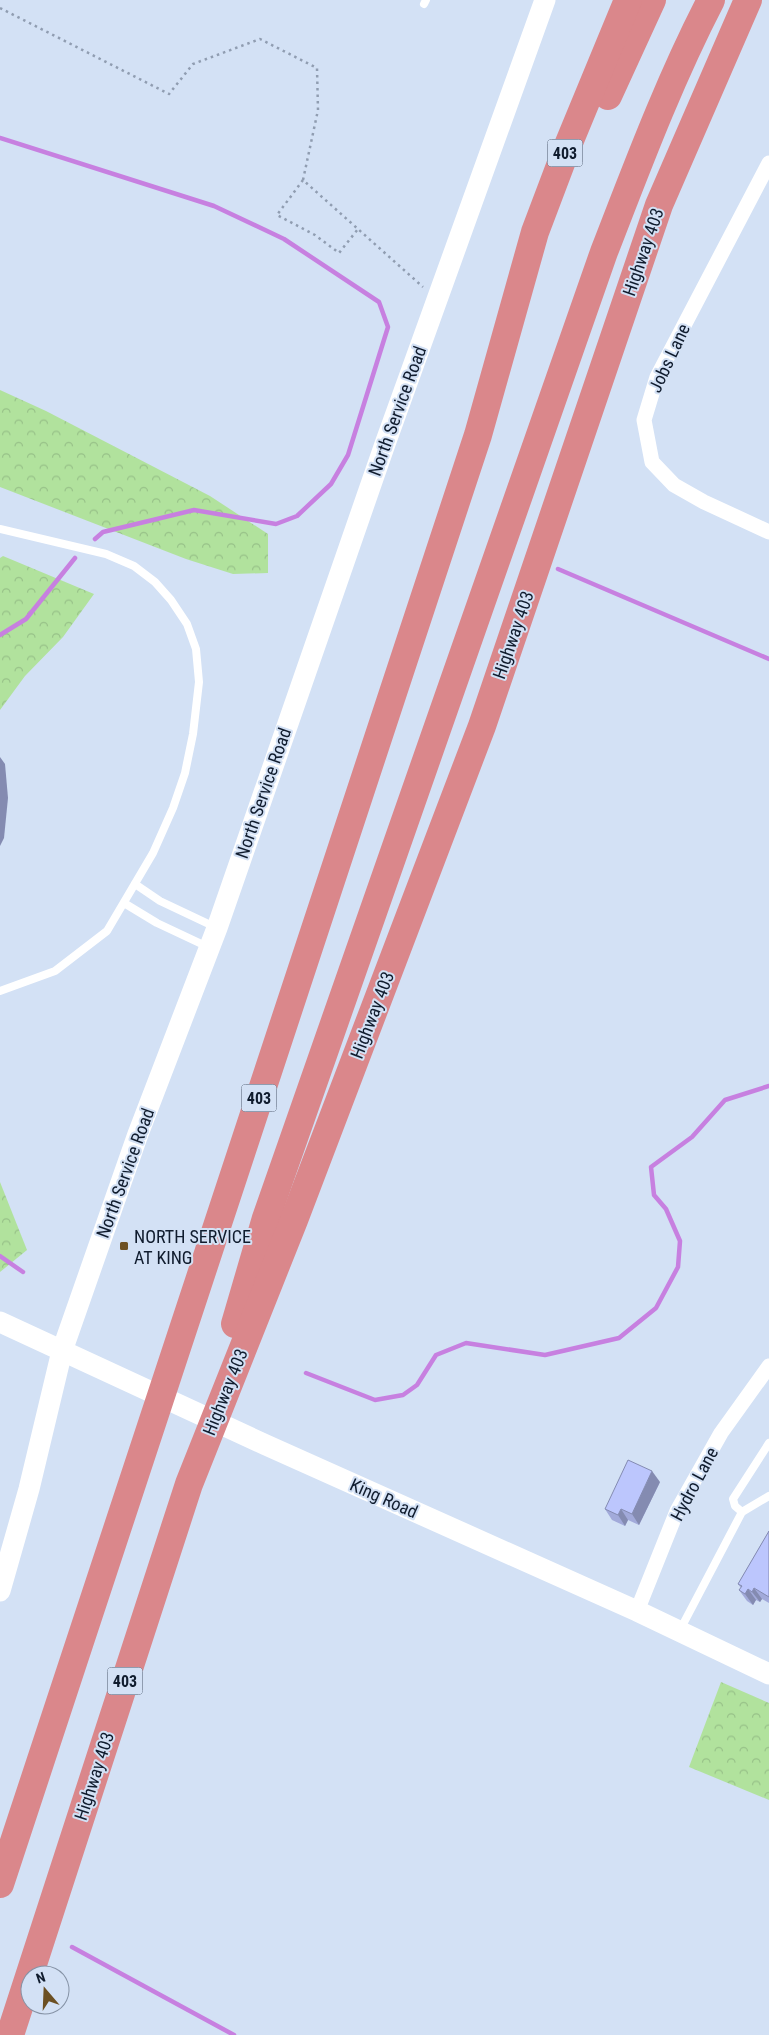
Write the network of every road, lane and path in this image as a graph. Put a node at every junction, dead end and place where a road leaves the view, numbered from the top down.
1 (545, 0) edge
2 (628, 0) edge
3 (652, 0) edge
4 (711, 0) edge
5 (748, 0) edge
6 (762, 0) edge
7 (0, 8) edge
8 (717, 68) junction
9 (769, 163) edge
10 (303, 180) junction
11 (358, 229) junction
12 (437, 300) junction
13 (512, 310) junction
14 (0, 529) edge
15 (769, 532) edge
16 (135, 884) junction
17 (124, 903) junction
18 (217, 928) junction
19 (209, 948) junction
20 (0, 991) edge
21 (0, 1322) edge
22 (62, 1351) junction
23 (769, 1366) edge
24 (769, 1443) edge
25 (189, 1484) junction
26 (769, 1496) edge
27 (742, 1512) junction
28 (0, 1591) edge
29 (637, 1611) junction
30 (679, 1631) junction
31 (769, 1674) edge
32 (0, 1884) edge
33 (10, 2035) edge

1 - 12 street, North Service Road
2 - 13 highway, 403
3 - 13 highway
4 - 25 highway
5 - 8 highway, Highway 403 / 403
6 - 8 highway
7 - 10 path
8 - 25 highway, Highway 403 / 403
9 - 15 street, Jobs Lane
10 - 11 path
10 - 11 path
11 - 12 path
12 - 18 street, North Service Road
13 - 32 highway, 403
14 - 16 lane
16 - 17 lane
16 - 18 lane
17 - 19 lane
17 - 20 lane
18 - 19 street, North Service Road
19 - 22 street, North Service Road
21 - 22 street, King Road
22 - 28 street, North Service Road
22 - 29 street, King Road
23 - 29 street, Hydro Lane
24 - 27 lane
25 - 33 highway, Highway 403 / 403
26 - 27 lane
27 - 30 lane
29 - 30 street, King Road
30 - 31 street, King Road

